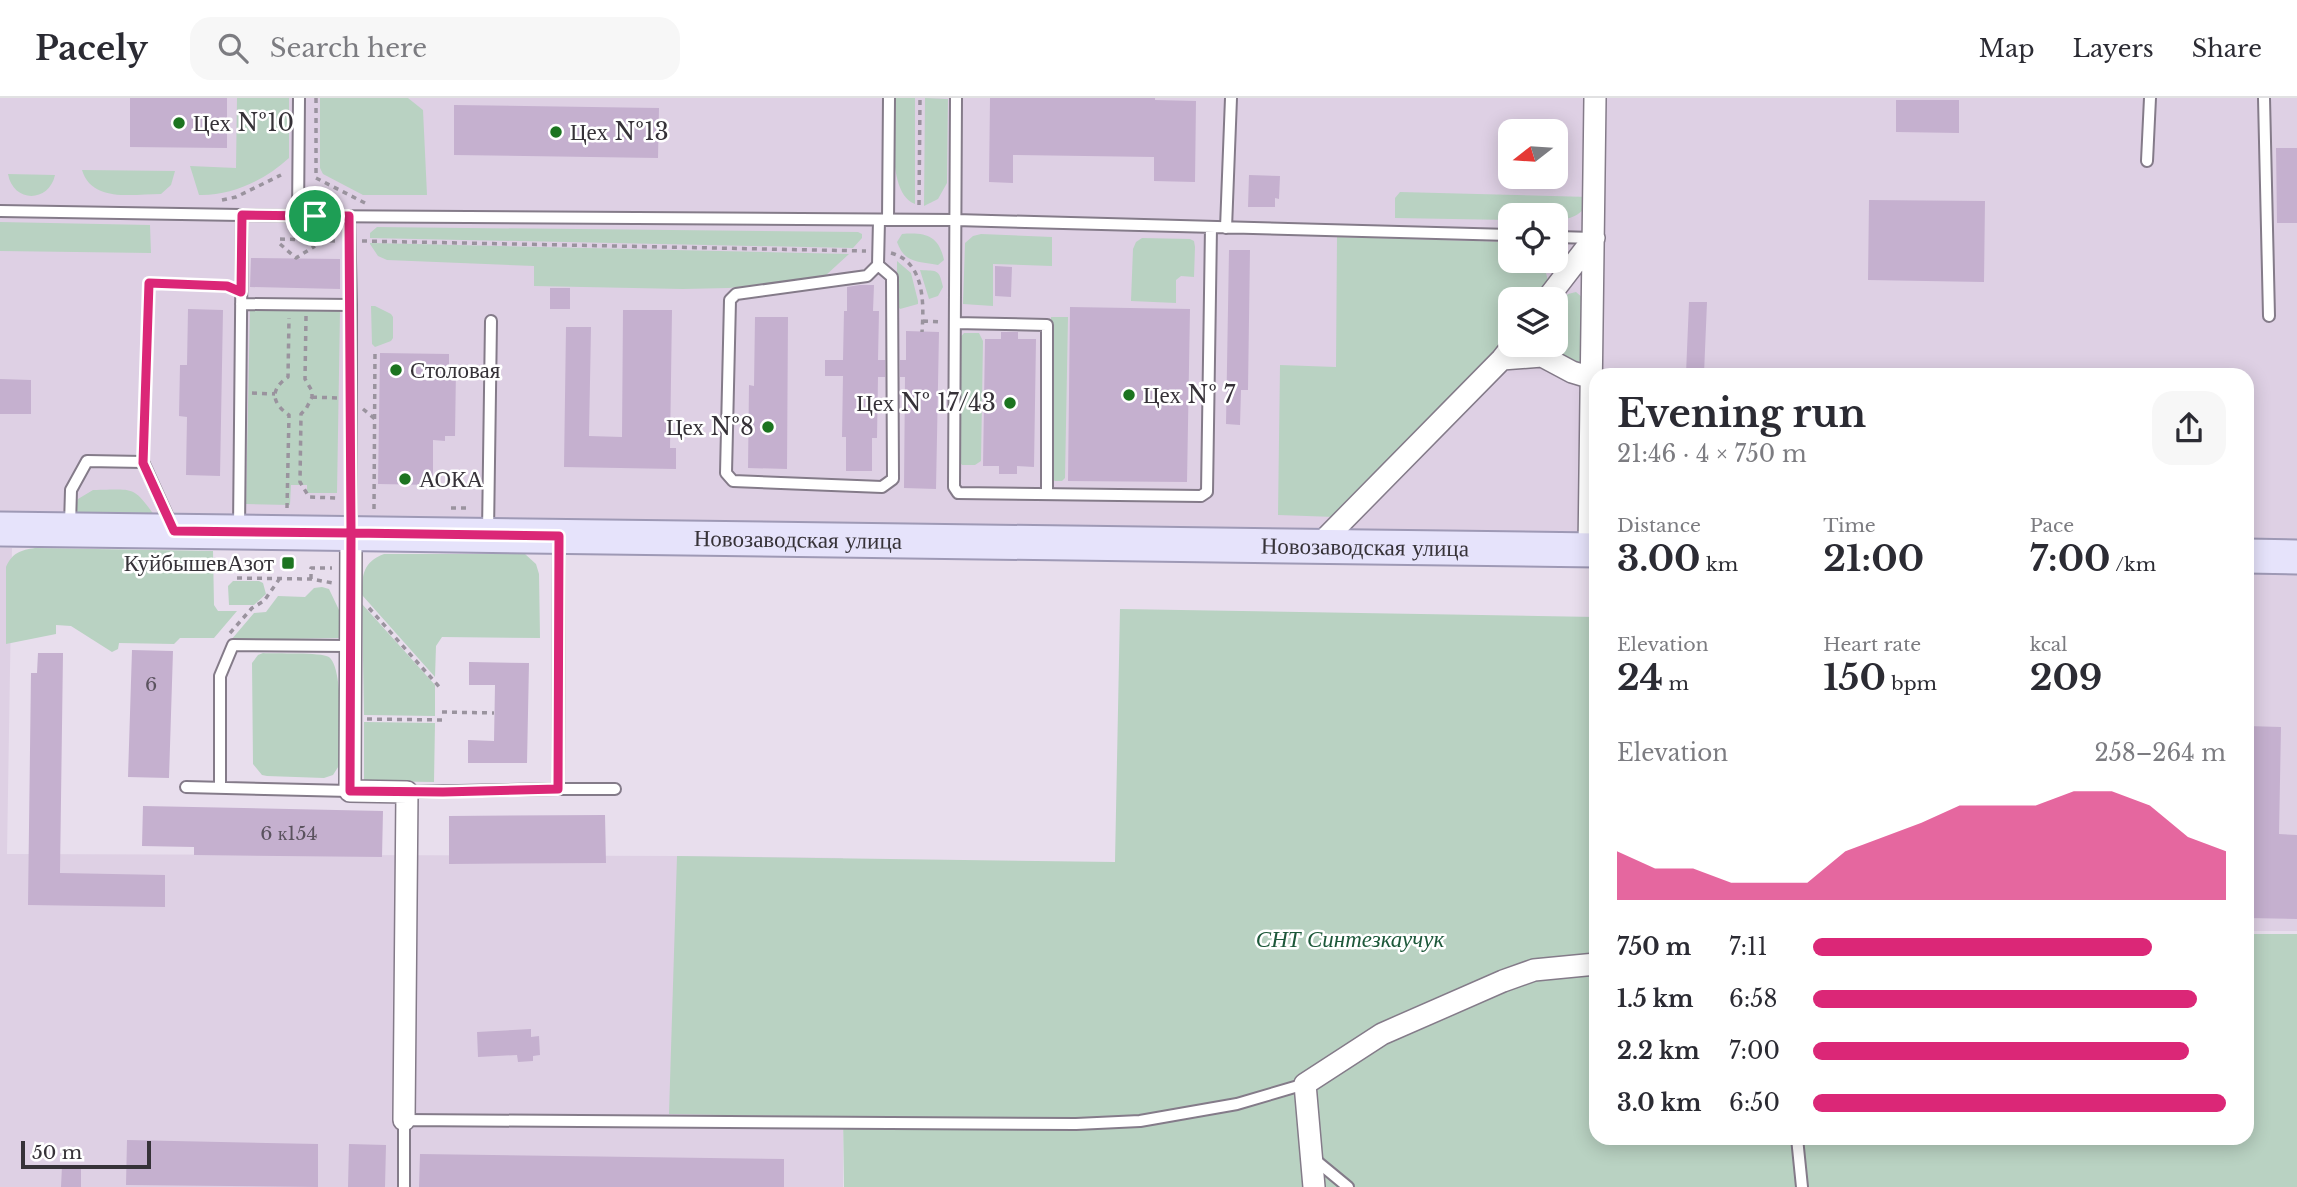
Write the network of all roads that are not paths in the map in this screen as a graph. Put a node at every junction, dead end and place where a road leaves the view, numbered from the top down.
1 (299, 98) edge
2 (889, 98) edge
3 (956, 98) edge
4 (1231, 98) edge
5 (1595, 98) edge
6 (2150, 98) edge
7 (2264, 98) edge
8 (2147, 161) dead end
9 (0, 211) edge
10 (242, 215) junction
11 (298, 216) junction
12 (349, 216) junction
13 (883, 219) junction
14 (956, 220) junction
15 (1211, 227) junction
16 (1226, 228) junction
17 (1498, 235) edge
18 (1568, 237) edge
19 (1594, 238) junction
20 (878, 265) junction
21 (1557, 287) edge
22 (241, 304) junction
23 (351, 305) junction
24 (2269, 316) dead end
25 (491, 321) dead end
26 (955, 323) junction
27 (1503, 357) edge
28 (1544, 357) edge
29 (1594, 368) edge
30 (1589, 377) edge
31 (1046, 494) junction
32 (0, 528) edge
33 (70, 530) junction
34 (174, 531) junction
35 (239, 532) junction
36 (351, 533) junction
37 (488, 535) junction
38 (559, 536) junction
39 (1317, 547) junction
40 (1589, 550) edge
41 (2254, 556) edge
42 (2297, 557) edge
43 (350, 646) junction
44 (186, 786) dead end
45 (220, 787) junction
46 (558, 789) junction
47 (615, 789) dead end
48 (350, 791) junction
49 (407, 792) junction
50 (1589, 965) edge
51 (1305, 1084) junction
52 (404, 1120) junction
53 (1798, 1145) edge
54 (1312, 1157) junction
55 (404, 1187) edge
56 (1314, 1187) edge
57 (1348, 1187) edge
58 (1802, 1187) edge

1 - 11 lane
2 - 13 lane
3 - 14 lane
4 - 16 lane
5 - 19 street
6 - 8 lane
7 - 24 lane
9 - 10 lane
10 - 11 lane
10 - 22 lane
11 - 12 lane
12 - 13 lane
12 - 23 lane
13 - 14 lane
13 - 20 lane
14 - 15 lane
14 - 26 lane
15 - 16 lane
15 - 31 lane
16 - 17 lane
18 - 19 lane
19 - 21 street
19 - 29 street
20 - 20 lane
22 - 23 lane
22 - 35 lane
23 - 36 lane
25 - 37 lane
26 - 31 lane
26 - 31 lane
27 - 39 street
28 - 30 street
32 - 33 main road, Новозаводская улица
33 - 34 main road, Новозаводская улица
33 - 34 lane
34 - 35 main road, Новозаводская улица
35 - 36 main road, Новозаводская улица
36 - 37 main road, Новозаводская улица
36 - 43 street
37 - 38 main road, Новозаводская улица
38 - 39 main road, Новозаводская улица
38 - 46 lane
39 - 40 main road, Новозаводская улица
41 - 42 main road
43 - 45 lane
43 - 48 street
44 - 45 lane
45 - 48 lane
46 - 47 lane
46 - 49 lane
48 - 49 street
49 - 52 street
50 - 51 street
51 - 52 lane
51 - 54 street
52 - 55 lane
53 - 58 lane
54 - 56 street
54 - 57 lane

